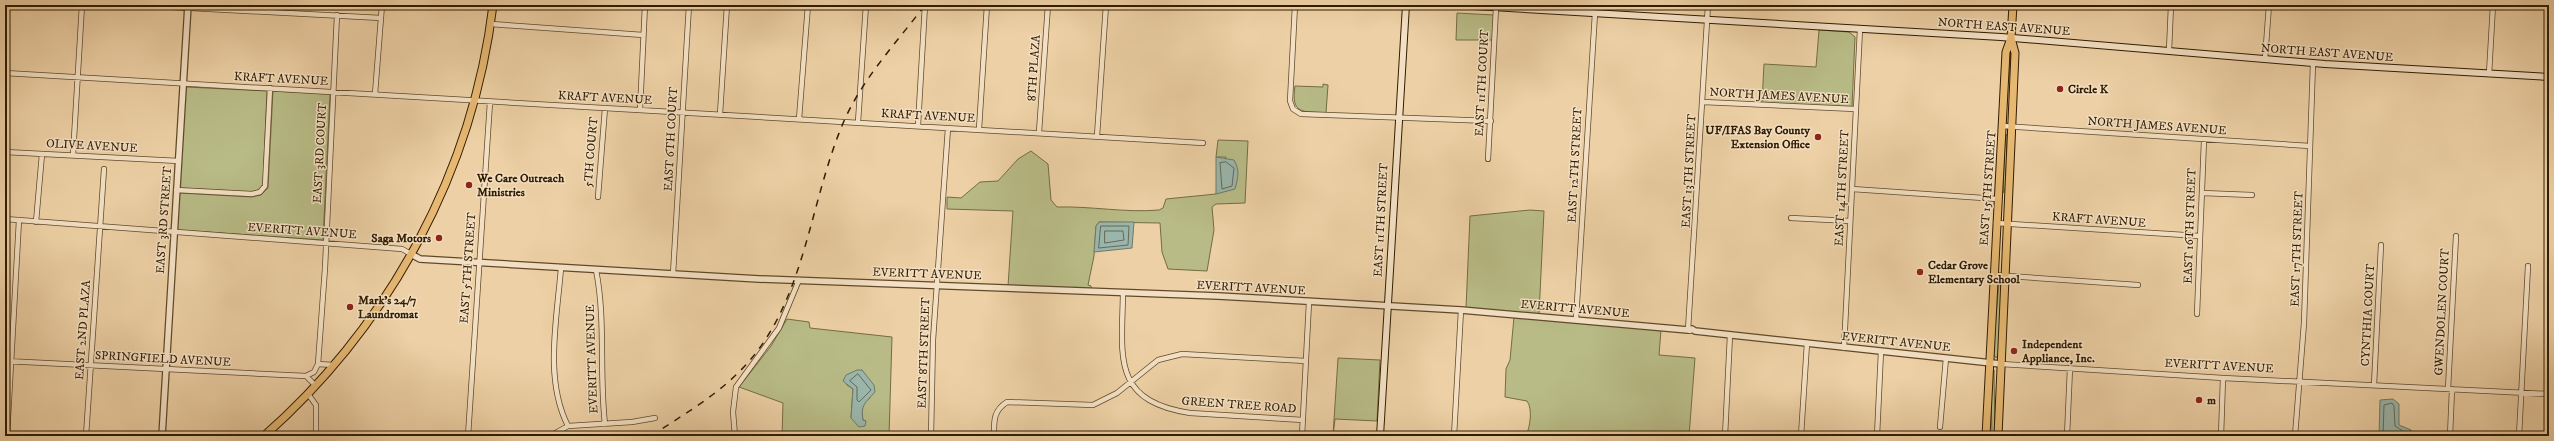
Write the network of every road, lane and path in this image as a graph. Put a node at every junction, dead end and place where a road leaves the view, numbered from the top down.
1 (82, 5) edge
2 (134, 5) edge
3 (382, 5) edge
4 (493, 5) edge
5 (645, 5) edge
6 (689, 5) edge
7 (727, 5) edge
8 (808, 5) edge
9 (866, 5) edge
10 (925, 5) edge
11 (987, 5) edge
12 (1048, 5) edge
13 (1106, 5) edge
14 (1296, 5) edge
15 (1406, 5) edge
16 (1457, 5) edge
17 (1708, 5) edge
18 (2013, 5) edge
19 (2171, 5) edge
20 (2269, 5) edge
21 (2493, 5) edge
22 (187, 6) edge
23 (1496, 8) junction
24 (1594, 13) junction
25 (337, 15) junction
26 (381, 18) junction
27 (1707, 20) junction
28 (491, 24) junction
29 (1860, 29) junction
30 (643, 35) junction
31 (2011, 38) junction
32 (2168, 51) junction
33 (2265, 59) junction
34 (2312, 63) junction
35 (5, 74) edge
36 (2489, 74) junction
37 (2549, 77) edge
38 (78, 78) junction
39 (183, 84) junction
40 (270, 88) junction
41 (333, 91) junction
42 (376, 94) junction
43 (474, 101) junction
44 (490, 102) junction
45 (1703, 102) junction
46 (605, 108) junction
47 (1855, 109) junction
48 (640, 110) junction
49 (682, 112) junction
50 (720, 114) junction
51 (1398, 118) junction
52 (800, 119) junction
53 (1491, 121) junction
54 (858, 122) junction
55 (918, 125) junction
56 (2002, 126) junction
57 (2011, 127) junction
58 (948, 128) junction
59 (979, 129) junction
60 (1040, 132) junction
61 (1097, 136) junction
62 (2204, 140) junction
63 (1203, 143) dead end
64 (2310, 146) junction
65 (5, 152) edge
66 (42, 154) junction
67 (73, 154) junction
68 (1488, 159) dead end
69 (179, 161) junction
70 (104, 169) dead end
71 (1852, 189) junction
72 (176, 190) junction
73 (2009, 190) junction
74 (2202, 192) junction
75 (2252, 195) dead end
76 (598, 197) dead end
77 (1998, 199) junction
78 (2009, 210) junction
79 (1791, 218) dead end
80 (5, 219) edge
81 (19, 220) junction
82 (1850, 221) junction
83 (36, 222) junction
84 (1996, 223) junction
85 (2008, 224) junction
86 (100, 226) junction
87 (174, 233) junction
88 (2200, 236) junction
89 (2456, 236) dead end
90 (326, 244) junction
91 (2381, 245) dead end
92 (412, 254) junction
93 (479, 264) junction
94 (2528, 266) dead end
95 (561, 268) junction
96 (596, 270) junction
97 (673, 274) junction
98 (1994, 275) junction
99 (2006, 276) junction
100 (799, 280) junction
101 (936, 285) junction
102 (2138, 285) dead end
103 (1123, 293) junction
104 (1309, 302) junction
105 (1387, 307) junction
106 (1460, 310) junction
107 (2197, 314) dead end
108 (1576, 319) junction
109 (1688, 330) junction
110 (1730, 335) junction
111 (1807, 343) junction
112 (1844, 348) junction
113 (1881, 351) junction
114 (1946, 358) junction
115 (1306, 360) junction
116 (5, 361) edge
117 (11, 362) junction
118 (1989, 363) junction
119 (318, 364) junction
120 (2001, 364) junction
121 (90, 365) junction
122 (334, 366) junction
123 (2070, 368) junction
124 (167, 370) junction
125 (306, 376) junction
126 (2223, 378) junction
127 (1130, 382) junction
128 (2299, 382) junction
129 (2374, 385) junction
130 (316, 386) junction
131 (2450, 389) junction
132 (2521, 392) junction
133 (308, 394) junction
134 (2549, 394) edge
135 (655, 418) dead end
136 (1303, 420) junction
137 (605, 424) junction
138 (568, 426) junction
139 (1940, 427) dead end
140 (559, 430) junction
141 (7, 436) edge
142 (86, 436) edge
143 (162, 436) edge
144 (264, 436) edge
145 (316, 436) edge
146 (468, 436) edge
147 (550, 436) edge
148 (559, 436) edge
149 (735, 436) edge
150 (931, 436) edge
151 (994, 436) edge
152 (1302, 436) edge
153 (1380, 436) edge
154 (1454, 436) edge
155 (1724, 436) edge
156 (1801, 436) edge
157 (1877, 436) edge
158 (1986, 436) edge
159 (1998, 436) edge
160 (2067, 436) edge
161 (2221, 436) edge
162 (2295, 436) edge
163 (2450, 436) edge
164 (2519, 436) edge

1 - 38 street
2 - 22 street
3 - 26 street
4 - 28 main road
5 - 30 street
6 - 49 street, EAST 6TH COURT
7 - 50 street
8 - 52 street
9 - 54 street
10 - 55 street
11 - 59 street
12 - 60 street, 8TH PLAZA
13 - 61 street
14 - 51 street
15 - 51 main road, EAST 11TH STREET
16 - 23 main road, NORTH EAST AVENUE
17 - 27 street, EAST 13TH STREET
18 - 31 main road, EAST 15TH STREET
19 - 32 street
20 - 33 street
21 - 36 street
22 - 25 street
22 - 39 street, EAST 3RD STREET
23 - 24 main road, NORTH EAST AVENUE
23 - 53 street, EAST 11TH COURT
24 - 27 main road, NORTH EAST AVENUE
24 - 108 street, EAST 12TH STREET
25 - 26 street
25 - 41 street, EAST 3RD COURT
26 - 42 street
27 - 29 main road, NORTH EAST AVENUE
27 - 45 street, EAST 13TH STREET
28 - 30 street
28 - 43 main road
29 - 31 main road, NORTH EAST AVENUE
29 - 47 street, EAST 14TH STREET
30 - 48 street
31 - 32 main road, NORTH EAST AVENUE
31 - 56 main road, EAST 15TH STREET
31 - 57 main road, EAST 15TH STREET
32 - 33 main road, NORTH EAST AVENUE
33 - 34 main road, NORTH EAST AVENUE
34 - 36 main road, NORTH EAST AVENUE
34 - 64 street, EAST 17TH STREET
35 - 38 street, KRAFT AVENUE
36 - 37 main road, NORTH EAST AVENUE
38 - 39 street, KRAFT AVENUE
38 - 67 street
39 - 40 street, KRAFT AVENUE
39 - 69 street, EAST 3RD STREET
40 - 41 street, KRAFT AVENUE
40 - 72 street
41 - 42 street, KRAFT AVENUE
41 - 90 street, EAST 3RD COURT
42 - 43 street, KRAFT AVENUE
43 - 44 street, KRAFT AVENUE
43 - 92 main road
44 - 46 street, KRAFT AVENUE
44 - 93 street, EAST 5TH STREET
45 - 47 street, NORTH JAMES AVENUE
45 - 109 street, EAST 13TH STREET
46 - 48 street, KRAFT AVENUE
46 - 76 street, 5TH COURT
47 - 71 street, EAST 14TH STREET
48 - 49 street, KRAFT AVENUE
49 - 50 street, KRAFT AVENUE
49 - 97 street, EAST 6TH COURT
50 - 52 street, KRAFT AVENUE
51 - 53 street
51 - 105 main road, EAST 11TH STREET
52 - 54 street, KRAFT AVENUE
53 - 68 street, EAST 11TH COURT
54 - 55 street, KRAFT AVENUE
55 - 58 street, KRAFT AVENUE
56 - 57 street, NORTH JAMES AVENUE
56 - 77 main road, EAST 15TH STREET
57 - 62 street, NORTH JAMES AVENUE
57 - 73 main road, EAST 15TH STREET
58 - 59 street, KRAFT AVENUE
58 - 101 street, EAST 8TH STREET
59 - 60 street, KRAFT AVENUE
60 - 61 street, KRAFT AVENUE
61 - 63 street, KRAFT AVENUE
62 - 64 street, NORTH JAMES AVENUE
62 - 74 street, EAST 16TH STREET
64 - 128 street, EAST 17TH STREET
65 - 66 street, OLIVE AVENUE
66 - 67 street, OLIVE AVENUE
66 - 83 street
67 - 69 street, OLIVE AVENUE
69 - 72 street, EAST 3RD STREET
70 - 86 street, EAST 2ND PLAZA
71 - 77 street
71 - 82 street, EAST 14TH STREET
72 - 87 street, EAST 3RD STREET
73 - 77 main road
73 - 78 main road, EAST 15TH STREET
74 - 75 street
74 - 88 street, EAST 16TH STREET
77 - 78 main road
77 - 84 main road, EAST 15TH STREET
78 - 85 main road, EAST 15TH STREET
79 - 82 street
80 - 81 street, EVERITT AVENUE
81 - 83 street, EVERITT AVENUE
81 - 117 street
82 - 112 street, EAST 14TH STREET
83 - 86 street, EVERITT AVENUE
84 - 85 street, KRAFT AVENUE
84 - 98 main road, EAST 15TH STREET
85 - 88 street, KRAFT AVENUE
85 - 99 main road, EAST 15TH STREET
86 - 87 street, EVERITT AVENUE
86 - 121 street, EAST 2ND PLAZA
87 - 90 street, EVERITT AVENUE
87 - 124 street, EAST 3RD STREET
88 - 107 street, EAST 16TH STREET
89 - 131 street, GWENDOLEN COURT
90 - 92 street, EVERITT AVENUE
90 - 119 street, EAST 3RD COURT
91 - 129 street, CYNTHIA COURT
92 - 93 street, EVERITT AVENUE
92 - 122 main road
93 - 95 street, EVERITT AVENUE
93 - 146 street, EAST 5TH STREET
94 - 132 street
95 - 96 street, EVERITT AVENUE
95 - 138 street
96 - 97 street, EVERITT AVENUE
96 - 137 street, EVERITT AVENUE
97 - 100 street, EVERITT AVENUE
98 - 99 street
98 - 118 main road, EAST 15TH STREET
99 - 102 street
99 - 120 main road, EAST 15TH STREET
100 - 101 street, EVERITT AVENUE
100 - 149 street
101 - 103 street, EVERITT AVENUE
101 - 150 street, EAST 8TH STREET
103 - 104 street, EVERITT AVENUE
103 - 127 street, GREEN TREE ROAD
104 - 105 street, EVERITT AVENUE
104 - 115 street
105 - 106 street, EVERITT AVENUE
105 - 153 main road, EAST 11TH STREET
106 - 108 street, EVERITT AVENUE
106 - 154 street
108 - 109 street, EVERITT AVENUE
109 - 110 street, EVERITT AVENUE
110 - 111 street, EVERITT AVENUE
110 - 155 street
111 - 112 street, EVERITT AVENUE
111 - 156 street
112 - 113 street, EVERITT AVENUE
113 - 114 street, EVERITT AVENUE
113 - 157 street
114 - 118 street, EVERITT AVENUE
114 - 139 street
115 - 127 street
115 - 136 street
116 - 117 street, SPRINGFIELD AVENUE
117 - 121 street, SPRINGFIELD AVENUE
117 - 141 street
118 - 120 street, EVERITT AVENUE
118 - 158 main road, EAST 15TH STREET
119 - 122 street
119 - 125 street
120 - 123 street, EVERITT AVENUE
120 - 159 main road, EAST 15TH STREET
121 - 124 street, SPRINGFIELD AVENUE
121 - 142 street, EAST 2ND PLAZA
122 - 130 main road
123 - 126 street, EVERITT AVENUE
123 - 160 street
124 - 125 street, SPRINGFIELD AVENUE
124 - 143 street, EAST 3RD STREET
125 - 130 street
126 - 128 street, EVERITT AVENUE
126 - 161 street
127 - 136 street, GREEN TREE ROAD
127 - 151 street
128 - 129 street, EVERITT AVENUE
128 - 162 street, EAST 17TH STREET
129 - 131 street, EVERITT AVENUE
130 - 133 main road
131 - 132 street, EVERITT AVENUE
131 - 163 street, GWENDOLEN COURT
132 - 134 street, EVERITT AVENUE
132 - 164 street
133 - 144 main road
133 - 145 street
135 - 137 street
136 - 152 street
137 - 138 street
138 - 140 street
140 - 147 street
140 - 148 street

